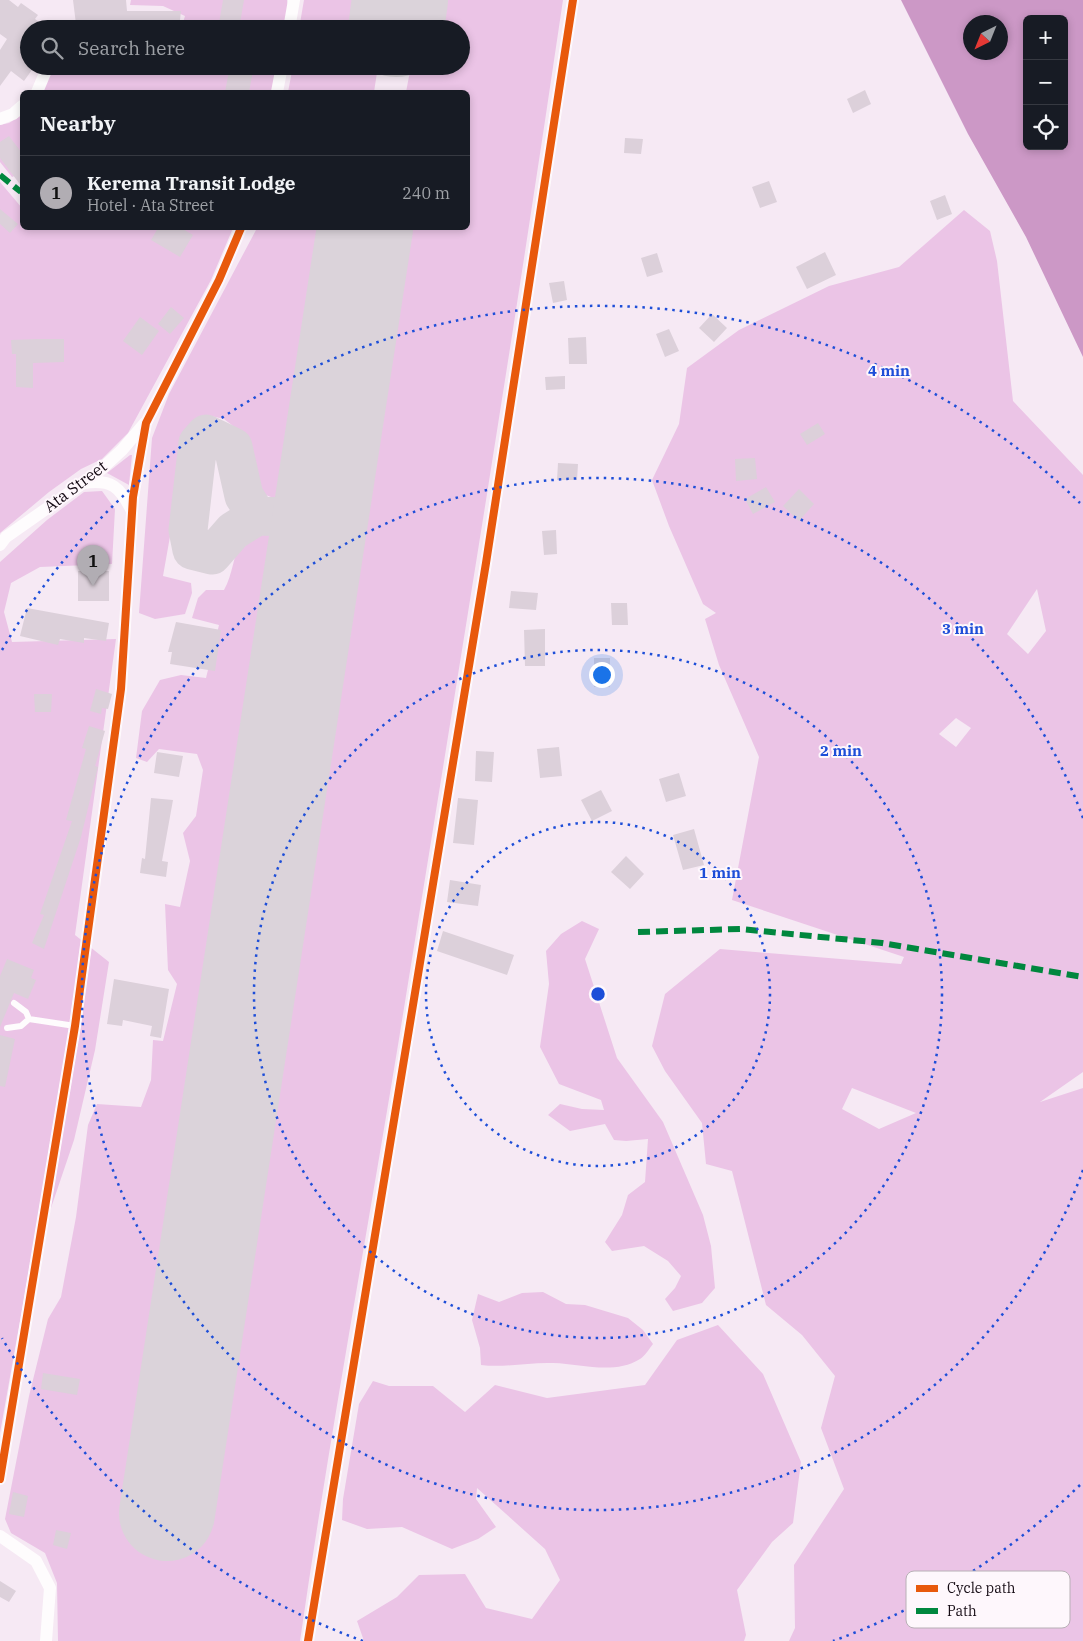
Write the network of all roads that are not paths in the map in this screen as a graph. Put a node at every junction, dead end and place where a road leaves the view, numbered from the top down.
1 (294, 0) edge
2 (573, 0) edge
3 (291, 20) edge
4 (44, 75) edge
5 (280, 75) edge
6 (38, 90) edge
7 (277, 90) edge
8 (20, 108) edge
9 (0, 119) edge
10 (239, 230) edge
11 (146, 423) junction
12 (81, 483) junction
13 (132, 511) junction
14 (0, 545) edge
15 (14, 1003) dead end
16 (29, 1018) junction
17 (75, 1026) junction
18 (7, 1028) dead end
19 (0, 1479) edge
20 (0, 1536) edge
21 (46, 1641) edge
22 (308, 1641) edge

1 - 3 street
2 - 22 street
4 - 6 street
5 - 7 street
8 - 9 street
10 - 11 street
11 - 12 street, Ata Street
11 - 13 street
12 - 13 street
12 - 14 street, Ata Street
13 - 17 street
15 - 16 lane
16 - 17 lane
16 - 18 lane
17 - 19 street
20 - 21 street

